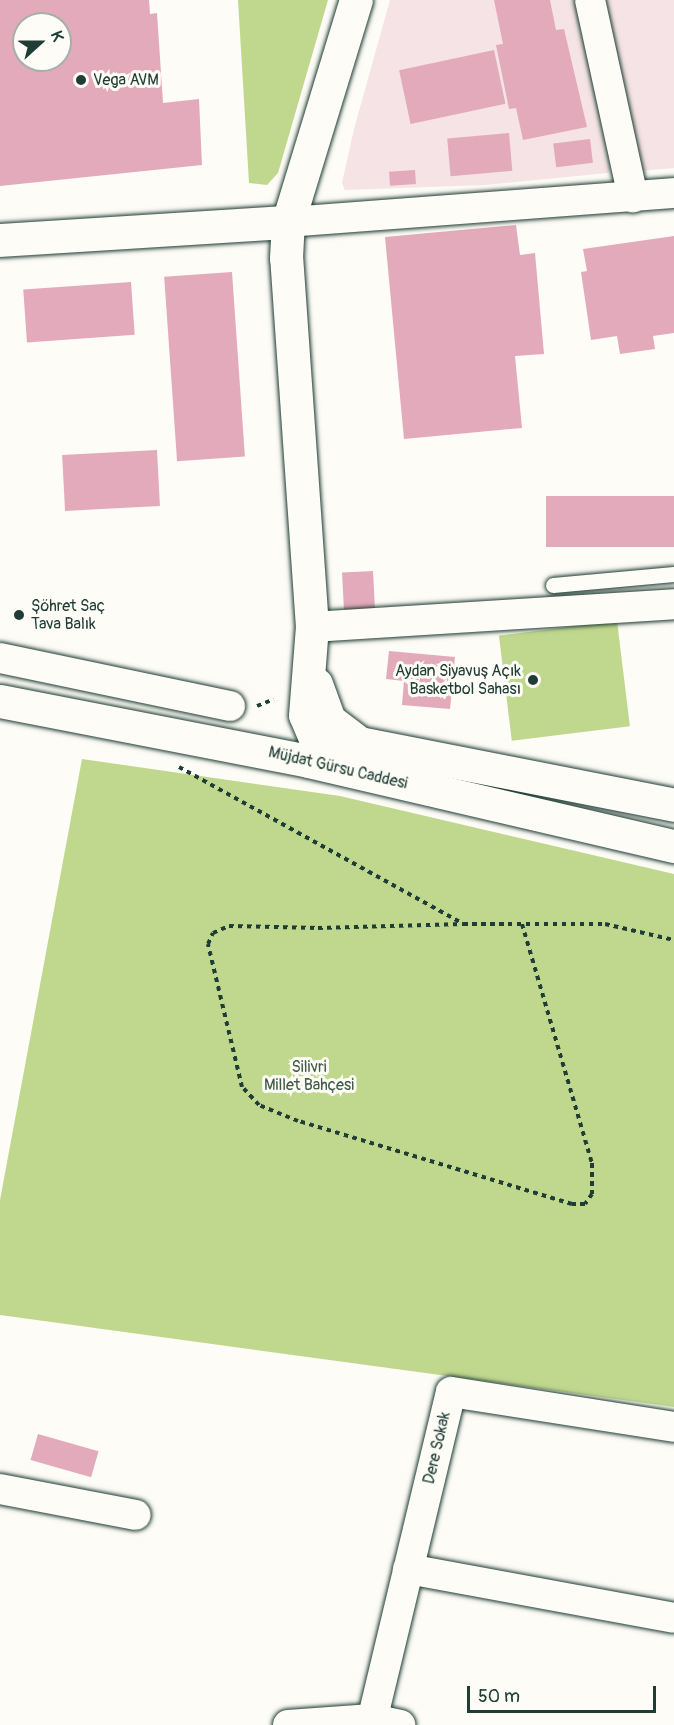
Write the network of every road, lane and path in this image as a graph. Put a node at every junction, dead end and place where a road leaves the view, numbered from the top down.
1 (356, 0) edge
2 (590, 0) edge
3 (674, 193) edge
4 (633, 197) junction
5 (288, 222) junction
6 (0, 240) edge
7 (674, 574) edge
8 (553, 585) dead end
9 (674, 604) edge
10 (312, 640) junction
11 (0, 658) edge
12 (0, 701) edge
13 (230, 706) dead end
14 (172, 763) dead end
15 (336, 767) junction
16 (674, 805) edge
17 (674, 846) edge
18 (463, 924) junction
19 (522, 924) junction
20 (674, 940) edge
21 (674, 1427) edge
22 (0, 1489) edge
23 (136, 1515) dead end
24 (408, 1569) junction
25 (674, 1618) edge
26 (381, 1723) edge
27 (288, 1725) edge

1 - 5 main road
2 - 4 street
3 - 4 street
4 - 5 street
5 - 6 main road
5 - 10 main road
7 - 8 lane
9 - 10 street
10 - 15 main road
10 - 16 main road, Müjdat Gürsu Caddesi
11 - 13 street
12 - 15 main road, Müjdat Gürsu Caddesi
14 - 18 path
15 - 17 main road, Müjdat Gürsu Caddesi
18 - 19 path
18 - 19 path
19 - 20 path
21 - 24 street, Dere Sokak
22 - 23 street
24 - 25 street
24 - 26 street, Dere Sokak
26 - 27 street

